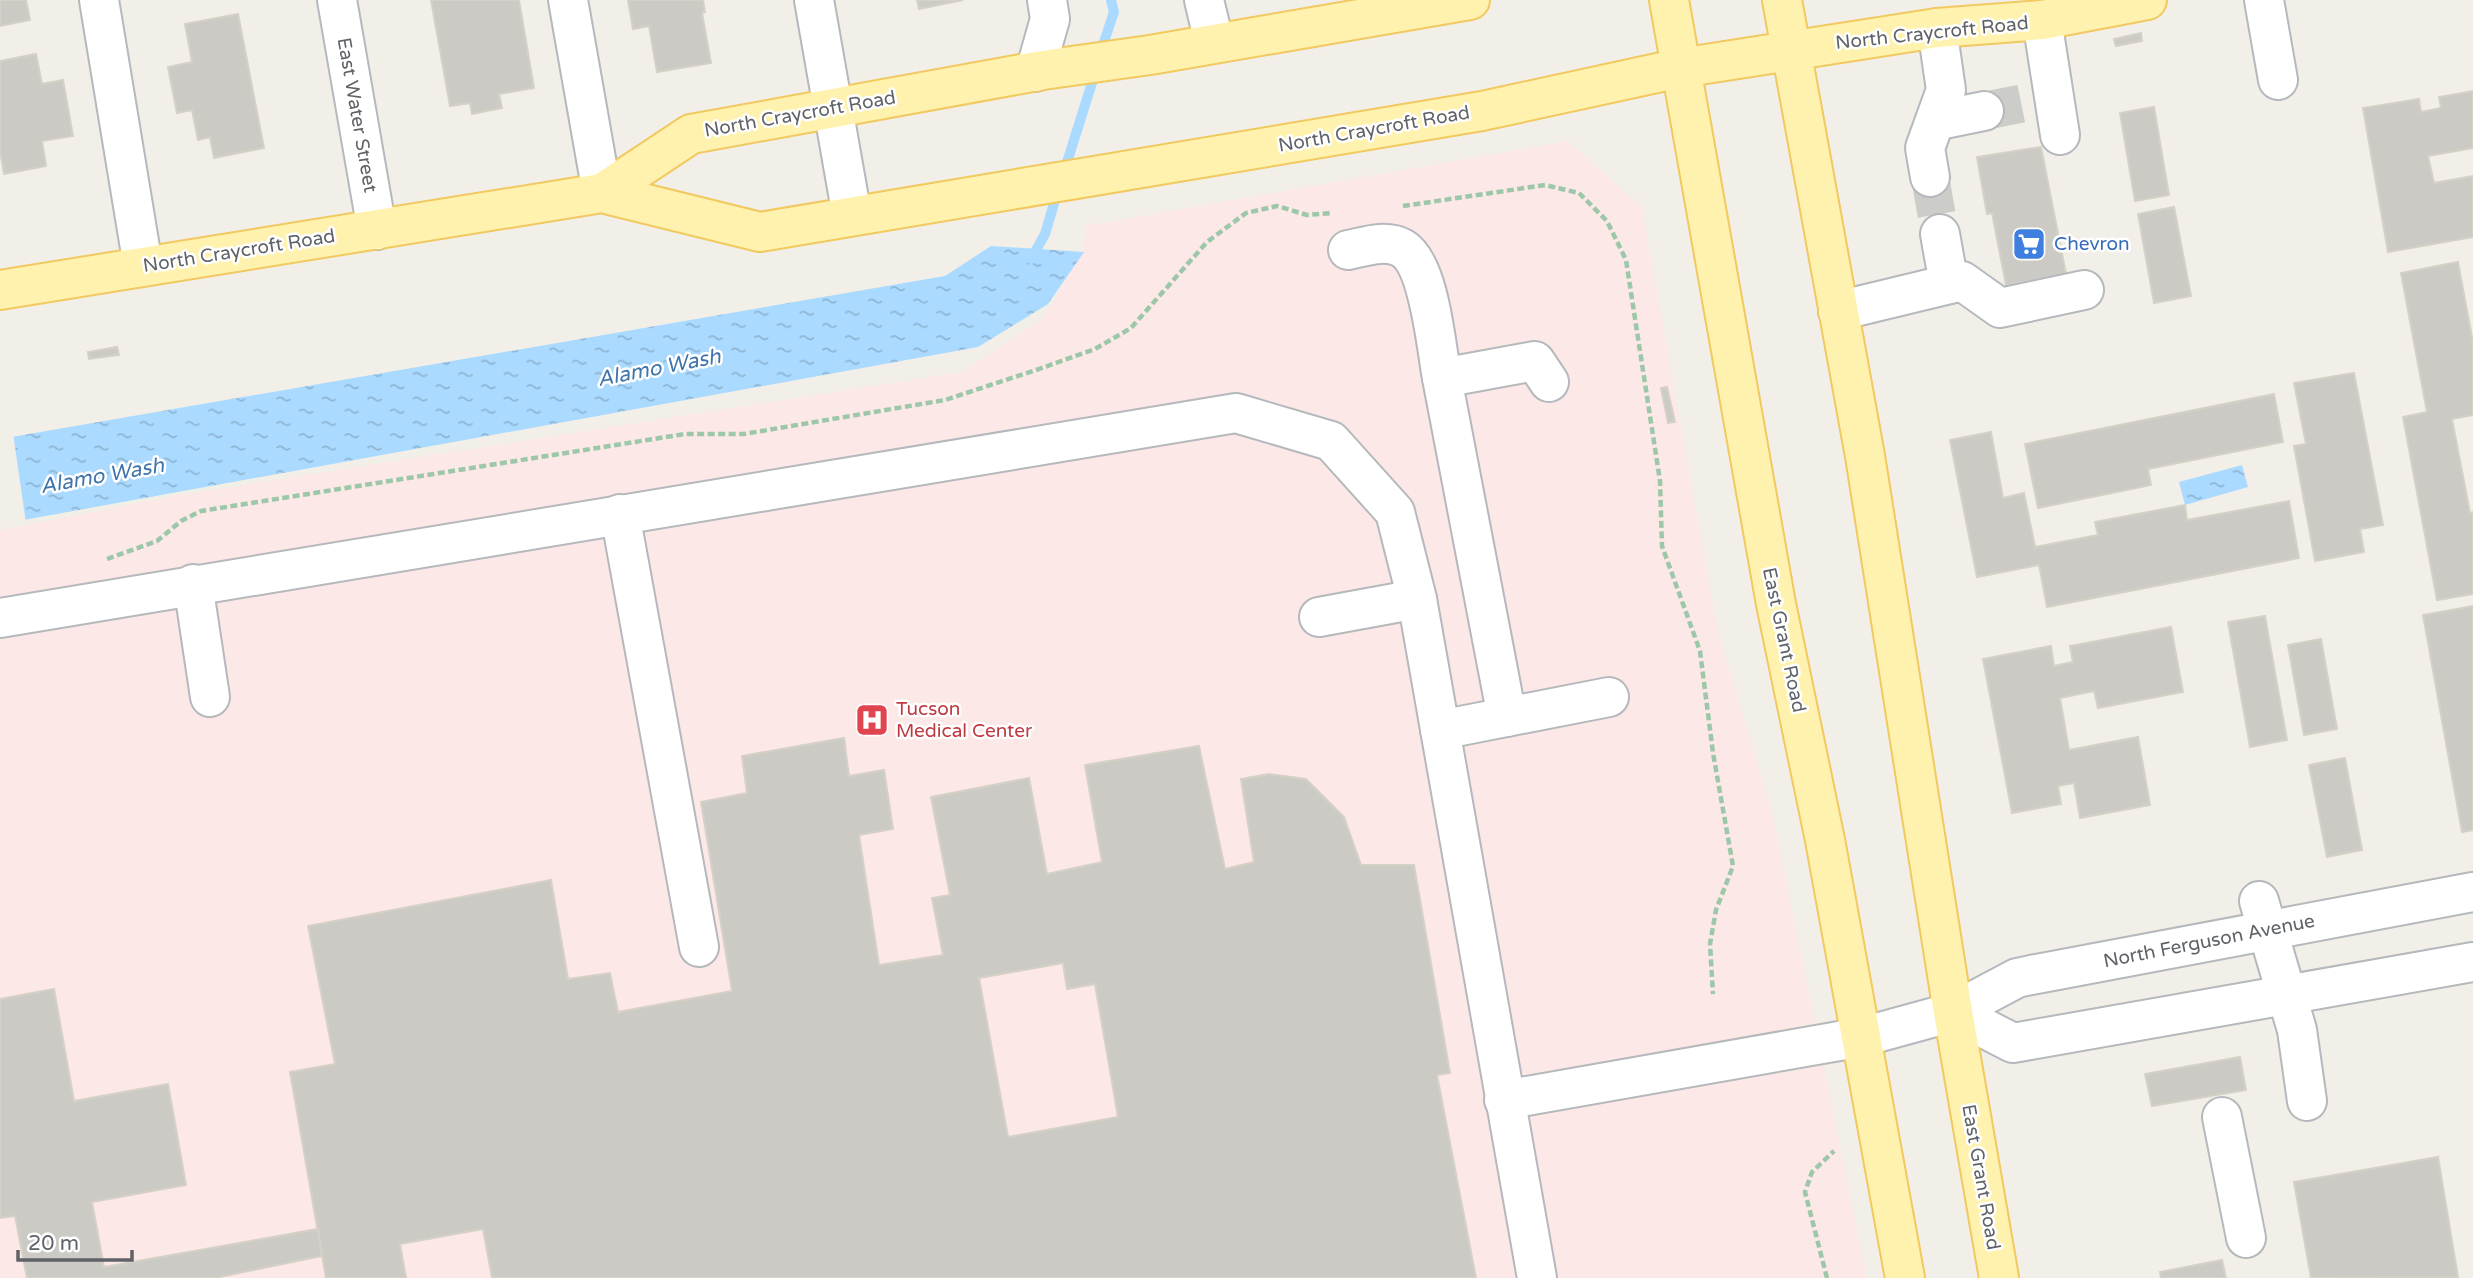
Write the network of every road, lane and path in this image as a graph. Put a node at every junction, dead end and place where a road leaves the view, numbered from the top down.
1 (99, 0) edge
2 (337, 0) edge
3 (568, 0) edge
4 (814, 0) edge
5 (1047, 0) edge
6 (1204, 0) edge
7 (1669, 0) edge
8 (1782, 0) edge
9 (2147, 0) edge
10 (2264, 0) edge
11 (1460, 1) edge
12 (2042, 20) junction
13 (1937, 28) junction
14 (1214, 42) junction
15 (1790, 51) junction
16 (1680, 68) junction
17 (1039, 71) junction
18 (2278, 80) dead end
19 (832, 107) junction
20 (1984, 111) tunnel mouth
21 (1935, 121) junction
22 (2060, 135) dead end
23 (1930, 177) tunnel mouth
24 (602, 193) junction
25 (852, 216) junction
26 (377, 230) junction
27 (1940, 234) tunnel mouth
28 (1348, 250) dead end
29 (143, 266) junction
30 (1949, 284) junction
31 (0, 290) edge
32 (2084, 290) dead end
33 (1838, 311) junction
34 (1442, 378) junction
35 (1549, 382) dead end
36 (620, 514) junction
37 (193, 584) junction
38 (1417, 599) junction
39 (1319, 617) dead end
40 (0, 618) edge
41 (210, 697) dead end
42 (1609, 697) dead end
43 (1507, 717) junction
44 (1440, 730) junction
45 (2473, 892) edge
46 (2263, 916) junction
47 (699, 947) dead end
48 (2473, 962) edge
49 (2284, 995) junction
50 (1953, 1012) junction
51 (1862, 1037) junction
52 (1504, 1100) junction
53 (2307, 1101) dead end
54 (2222, 1117) dead end
55 (1834, 1151) dead end
56 (2246, 1238) dead end
57 (1537, 1278) edge
58 (1827, 1278) edge
59 (1905, 1278) edge
60 (1999, 1278) edge

1 - 29 street
2 - 26 street, East Water Street
3 - 24 street
4 - 19 street
5 - 17 street
6 - 14 street
7 - 16 main road, East Grant Road
8 - 15 main road, East Grant Road
9 - 12 main road, North Craycroft Road
10 - 18 street
11 - 14 main road, North Craycroft Road
12 - 13 main road, North Craycroft Road
12 - 22 street
13 - 15 main road, North Craycroft Road
13 - 21 street
14 - 17 main road, North Craycroft Road
15 - 16 main road, North Craycroft Road
15 - 33 main road, East Grant Road
16 - 25 main road, North Craycroft Road
16 - 51 main road, East Grant Road
17 - 19 main road, North Craycroft Road
19 - 24 main road, North Craycroft Road
19 - 25 street
20 - 21 street
21 - 23 street
24 - 25 main road, North Craycroft Road
24 - 26 main road, North Craycroft Road
26 - 29 main road, North Craycroft Road
27 - 30 street
28 - 34 street
29 - 31 main road, North Craycroft Road
30 - 32 street
30 - 33 street
33 - 50 main road, East Grant Road
34 - 35 street
34 - 43 street
36 - 37 street
36 - 38 street
36 - 47 street
37 - 40 street
37 - 41 street
38 - 39 street
38 - 44 street
42 - 43 street
43 - 44 street
44 - 52 street
45 - 46 street, North Ferguson Avenue
46 - 49 street
46 - 50 street, North Ferguson Avenue
48 - 49 street
49 - 50 street
49 - 53 street
50 - 51 street, North Ferguson Avenue
50 - 60 main road, East Grant Road
51 - 52 street, North Ferguson Avenue
51 - 59 main road, East Grant Road
52 - 57 street
54 - 56 street
55 - 58 path

